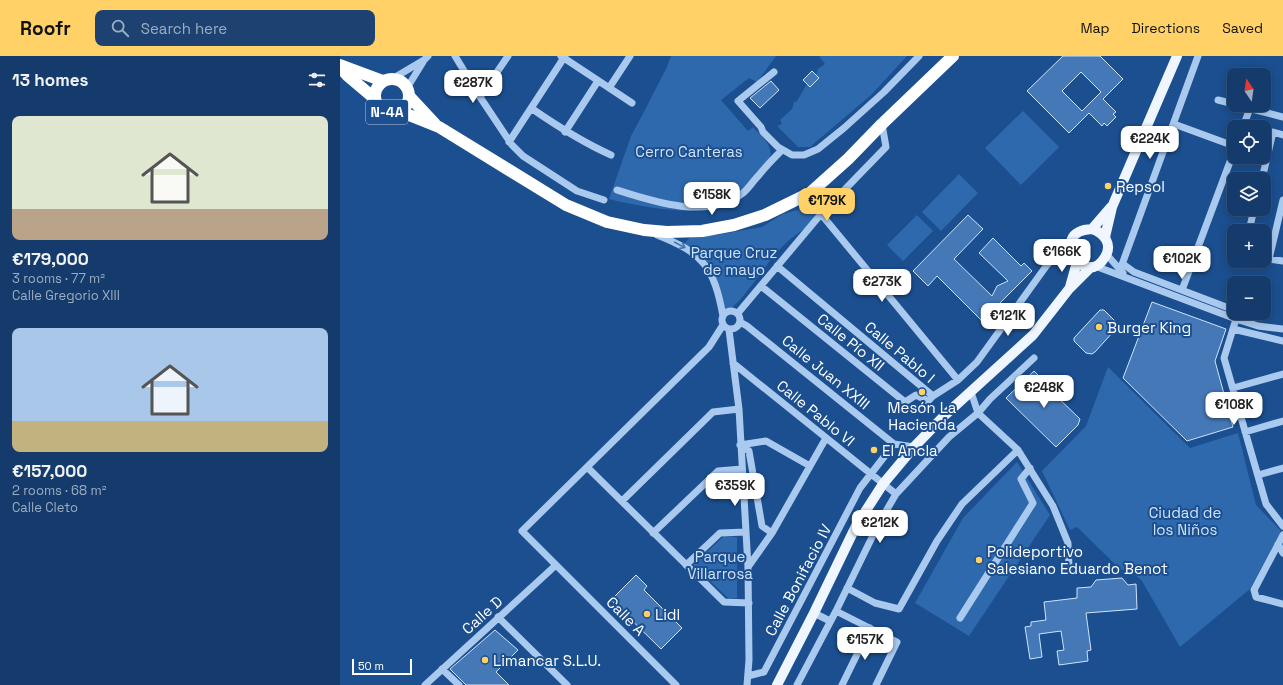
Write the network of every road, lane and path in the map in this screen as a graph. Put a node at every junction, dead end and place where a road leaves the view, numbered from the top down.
1 (455, 56) edge
2 (508, 56) edge
3 (630, 56) edge
4 (919, 56) edge
5 (953, 56) edge
6 (1177, 56) edge
7 (1198, 56) edge
8 (563, 57) edge
9 (426, 58) edge
10 (340, 66) edge
11 (774, 72) dead end
12 (387, 80) junction
13 (598, 81) junction
14 (609, 88) junction
15 (408, 92) junction
16 (374, 98) junction
17 (480, 98) junction
18 (1218, 100) dead end
19 (632, 103) dead end
20 (1227, 103) edge
21 (531, 108) junction
22 (399, 111) junction
23 (1265, 112) edge
24 (1283, 117) edge
25 (882, 124) junction
26 (1174, 124) junction
27 (439, 127) junction
28 (565, 132) junction
29 (1283, 134) edge
30 (509, 142) junction
31 (1227, 143) edge
32 (782, 150) junction
33 (612, 155) dead end
34 (1229, 164) edge
35 (1264, 172) edge
36 (617, 190) dead end
37 (604, 200) dead end
38 (1283, 200) edge
39 (1112, 207) junction
40 (821, 214) junction
41 (1281, 220) edge
42 (1092, 229) junction
43 (644, 230) junction
44 (1105, 237) junction
45 (1271, 245) edge
46 (1070, 251) junction
47 (1107, 255) junction
48 (1271, 259) edge
49 (1283, 261) edge
50 (1077, 262) junction
51 (777, 266) junction
52 (1093, 266) junction
53 (1122, 267) junction
54 (1129, 279) junction
55 (761, 286) junction
56 (1069, 289) junction
57 (1182, 290) junction
58 (1227, 307) edge
59 (738, 313) junction
60 (723, 316) junction
61 (1227, 316) edge
62 (1236, 320) edge
63 (1240, 320) edge
64 (740, 322) junction
65 (1247, 322) joint
66 (726, 327) junction
67 (1233, 329) junction
68 (1283, 329) edge
69 (1283, 341) edge
70 (1034, 358) dead end
71 (733, 363) junction
72 (1283, 374) edge
73 (958, 380) junction
74 (1233, 388) junction
75 (971, 392) junction
76 (931, 399) junction
77 (738, 409) junction
78 (978, 413) junction
79 (1283, 421) edge
80 (1245, 432) junction
81 (826, 438) junction
82 (740, 444) junction
83 (894, 444) junction
84 (914, 447) junction
85 (1018, 450) junction
86 (810, 466) junction
87 (587, 467) junction
88 (742, 468) junction
89 (1030, 468) junction
90 (1283, 468) edge
91 (871, 474) junction
92 (1258, 475) junction
93 (884, 484) junction
94 (896, 494) junction
95 (622, 501) junction
96 (1283, 526) edge
97 (746, 532) junction
98 (653, 533) junction
99 (772, 534) junction
100 (1283, 535) edge
101 (1278, 544) junction
102 (1283, 553) edge
103 (556, 564) junction
104 (686, 565) junction
105 (748, 567) junction
106 (1069, 568) dead end
107 (847, 588) junction
108 (749, 603) junction
109 (1283, 604) edge
110 (836, 611) junction
111 (814, 613) junction
112 (498, 617) junction
113 (960, 618) dead end
114 (830, 621) junction
115 (870, 628) junction
116 (442, 669) junction
117 (748, 676) junction
118 (424, 685) edge
119 (459, 685) edge
120 (567, 685) edge
121 (676, 685) edge
122 (747, 685) edge
123 (777, 685) edge
124 (797, 685) edge
125 (842, 685) edge
126 (876, 685) edge

1 - 17 street
2 - 17 street
3 - 14 street
4 - 32 street
5 - 25 highway, N-4A
6 - 39 main road
7 - 26 street
8 - 13 street
8 - 21 street
9 - 12 street
9 - 15 street
10 - 12 highway, N-4A
10 - 16 highway, N-4A
11 - 32 street
12 - 15 highway, N-4A
12 - 16 highway, N-4A
13 - 14 street
13 - 28 street
14 - 19 street
15 - 22 highway, N-4A
15 - 27 highway, N-4A
16 - 22 highway, N-4A
17 - 30 street
18 - 20 street
21 - 28 street
21 - 30 street
22 - 27 highway, N-4A
23 - 24 street
25 - 40 street
25 - 43 highway, N-4A
26 - 31 street
26 - 53 street
27 - 43 highway, N-4A
28 - 33 street
29 - 35 street
30 - 37 street
32 - 36 street
34 - 57 street
38 - 41 street
39 - 42 main road
39 - 44 main road
40 - 51 street
40 - 73 street
41 - 45 street
42 - 44 main road
42 - 46 main road
43 -> 60 street
44 - 47 main road
46 - 50 main road
46 - 73 street
47 - 52 main road
47 - 53 street
48 - 49 street
50 - 52 main road
50 - 56 main road
51 - 55 street
51 - 76 street, Calle Pablo I
52 - 54 street
52 - 56 main road
53 - 54 street
53 - 57 street
54 - 61 street
55 - 59 street
55 - 76 street, Calle Pío XII
56 - 75 main road
57 - 58 street
59 - 60 street
59 - 64 street
60 - 66 street
62 - 67 street
63 - 65 street
64 - 66 street
64 - 83 street, Calle Juan XXIII
65 - 68 street
66 - 71 street
66 - 87 street
67 - 69 street
67 - 74 street
70 - 78 street
71 - 77 street
71 - 81 street, Calle Pablo VI
72 - 74 street
73 - 76 street
74 - 80 street
75 - 78 street
75 - 84 main road
77 - 82 street
77 - 95 street
78 - 85 street
78 - 94 street
79 - 80 street
80 - 92 street
81 - 86 street
81 - 91 street, Calle Pablo VI
82 - 86 street
82 - 88 street
82 - 99 street
83 - 84 street
83 - 91 street, Calle Bonifacio IV
84 - 93 main road
85 - 89 street
85 - 107 street
86 - 99 street
87 - 95 street
87 - 103 street, Calle A
88 - 97 street
88 - 98 street
89 - 106 street
89 - 113 street
90 - 92 street
91 - 93 street, Calle Pablo VI
91 - 117 street, Calle Bonifacio IV
92 - 96 street
93 - 94 street, Calle Pablo VI
93 - 111 main road
94 - 107 street
95 - 98 street
97 - 104 street
97 - 105 street
98 - 104 street
99 - 105 street
100 - 101 street
101 - 102 street
101 - 109 street
103 - 112 street, Calle D
103 - 121 street, Calle A
104 - 108 street
105 - 108 street
107 - 110 street
108 - 117 street
110 - 114 street
110 - 115 street
111 - 114 street
111 - 123 main road
112 - 116 street, Calle D
112 - 120 street
114 - 124 street
115 - 125 street
115 - 126 street
116 - 118 street, Calle D
116 - 119 street
117 - 122 street

